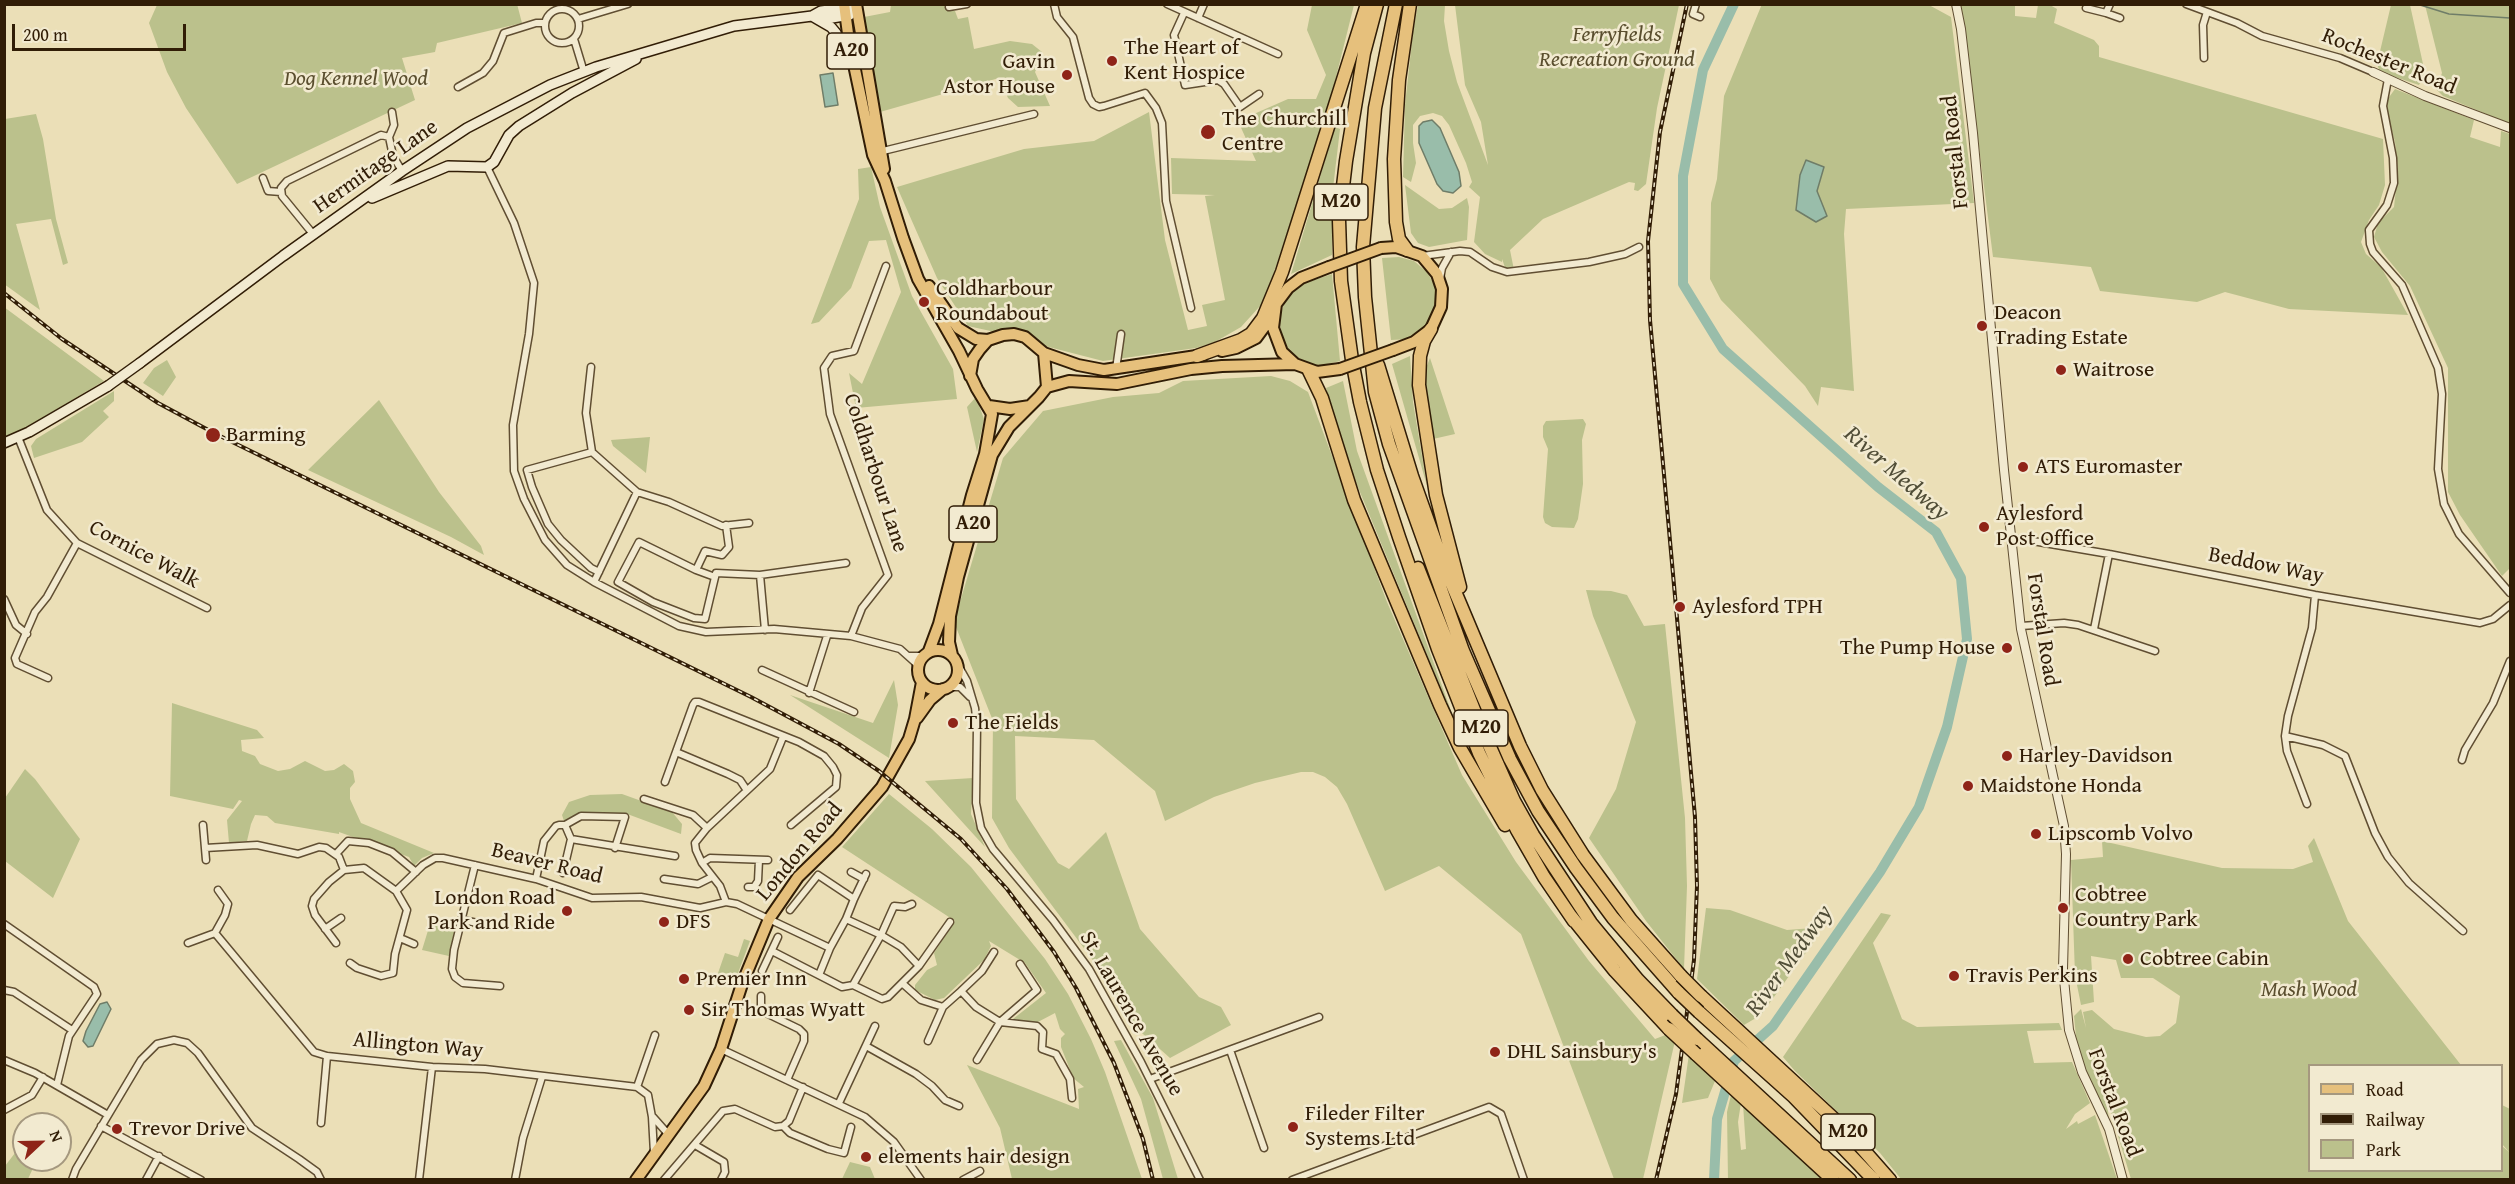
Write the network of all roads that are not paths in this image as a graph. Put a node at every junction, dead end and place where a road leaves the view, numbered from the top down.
1 (628, 4) edge
2 (967, 4) edge
3 (1054, 4) edge
4 (1167, 4) edge
5 (1204, 4) edge
6 (1367, 4) edge
7 (1377, 4) edge
8 (1396, 4) edge
9 (1410, 4) edge
10 (1696, 4) edge
11 (1956, 4) edge
12 (2110, 4) edge
13 (2186, 4) edge
14 (949, 7) dead end
15 (856, 8) edge
16 (2086, 8) dead end
17 (2205, 9) edge
18 (845, 10) edge
19 (1184, 13) junction
20 (2106, 13) junction
21 (1700, 17) dead end
22 (816, 18) junction
23 (1198, 18) junction
24 (2120, 18) dead end
25 (578, 19) junction
26 (545, 23) junction
27 (574, 39) junction
28 (654, 49) junction
29 (1278, 54) dead end
30 (2204, 58) dead end
31 (584, 72) junction
32 (2373, 72) joint
33 (2388, 79) junction
34 (458, 87) dead end
35 (1259, 94) dead end
36 (860, 96) junction
37 (392, 112) dead end
38 (1034, 114) dead end
39 (2511, 128) edge
40 (389, 137) junction
41 (878, 153) junction
42 (487, 167) junction
43 (402, 171) junction
44 (263, 178) dead end
45 (281, 192) junction
46 (352, 207) junction
47 (313, 234) junction
48 (1639, 247) dead end
49 (1407, 250) junction
50 (1451, 252) junction
51 (1422, 256) junction
52 (912, 261) junction
53 (886, 266) dead end
54 (1282, 272) junction
55 (1440, 280) junction
56 (1191, 308) dead end
57 (1274, 310) junction
58 (1431, 328) junction
59 (1121, 334) dead end
60 (1369, 338) junction
61 (988, 340) junction
62 (1044, 353) junction
63 (1197, 356) junction
64 (1295, 364) junction
65 (591, 367) dead end
66 (1116, 370) junction
67 (1309, 371) junction
68 (970, 376) junction
69 (1047, 387) junction
70 (1360, 402) junction
71 (989, 406) junction
72 (1030, 406) junction
73 (18, 437) junction
74 (4, 442) edge
75 (592, 452) junction
76 (637, 492) junction
77 (749, 523) dead end
78 (726, 525) junction
79 (2011, 540) junction
80 (77, 543) junction
81 (2109, 554) junction
82 (846, 563) dead end
83 (696, 570) junction
84 (599, 572) junction
85 (715, 575) junction
86 (760, 575) junction
87 (594, 582) junction
88 (2511, 593) edge
89 (2315, 595) junction
90 (4, 599) edge
91 (2511, 605) edge
92 (207, 608) dead end
93 (2021, 626) junction
94 (2094, 629) junction
95 (765, 630) junction
96 (27, 634) junction
97 (827, 636) junction
98 (850, 636) junction
99 (2155, 651) dead end
100 (952, 655) junction
101 (924, 658) junction
102 (2511, 661) edge
103 (958, 665) junction
104 (762, 670) dead end
105 (48, 678) dead end
106 (922, 682) junction
107 (946, 688) junction
108 (809, 693) junction
109 (1499, 700) junction
110 (975, 708) junction
111 (854, 712) dead end
112 (915, 719) junction
113 (2285, 736) junction
114 (783, 737) junction
115 (676, 752) junction
116 (2462, 760) dead end
117 (665, 782) dead end
118 (746, 789) junction
119 (644, 799) dead end
120 (2307, 804) dead end
121 (561, 823) junction
122 (203, 825) dead end
123 (791, 825) dead end
124 (707, 828) junction
125 (571, 839) junction
126 (205, 848) junction
127 (615, 848) junction
128 (336, 854) junction
129 (675, 856) dead end
130 (206, 860) dead end
131 (759, 860) junction
132 (768, 860) dead end
133 (702, 863) junction
134 (476, 865) junction
135 (344, 870) junction
136 (416, 872) junction
137 (851, 872) dead end
138 (562, 873) dead end
139 (712, 878) junction
140 (536, 879) junction
141 (664, 879) dead end
142 (748, 887) dead end
143 (218, 890) dead end
144 (396, 891) junction
145 (854, 899) junction
146 (726, 902) junction
147 (912, 904) dead end
148 (790, 910) dead end
149 (340, 918) dead end
150 (769, 919) junction
151 (846, 919) junction
152 (463, 920) junction
153 (1574, 921) junction
154 (950, 922) dead end
155 (4, 924) edge
156 (482, 924) dead end
157 (325, 929) junction
158 (2463, 931) dead end
159 (215, 933) junction
160 (881, 935) junction
161 (778, 937) dead end
162 (400, 938) junction
163 (188, 943) dead end
164 (336, 943) dead end
165 (414, 944) dead end
166 (830, 948) junction
167 (772, 951) junction
168 (994, 952) dead end
169 (350, 963) dead end
170 (1020, 964) dead end
171 (920, 966) junction
172 (762, 971) dead end
173 (819, 975) junction
174 (902, 983) junction
175 (853, 985) junction
176 (4, 990) edge
177 (961, 991) junction
178 (494, 994) dead end
179 (761, 996) dead end
180 (943, 1007) junction
181 (1319, 1017) dead end
182 (1000, 1022) junction
183 (875, 1026) dead end
184 (72, 1030) junction
185 (655, 1035) dead end
186 (928, 1041) dead end
187 (866, 1046) junction
188 (721, 1049) junction
189 (1230, 1050) junction
190 (327, 1056) junction
191 (1710, 1058) junction
192 (4, 1060) edge
193 (977, 1060) dead end
194 (432, 1067) junction
195 (43, 1077) junction
196 (542, 1077) junction
197 (1150, 1079) junction
198 (787, 1080) junction
199 (57, 1085) junction
200 (637, 1087) junction
201 (803, 1087) junction
202 (1798, 1093) junction
203 (1072, 1098) dead end
204 (840, 1103) junction
205 (959, 1106) dead end
206 (4, 1110) edge
207 (108, 1114) junction
208 (652, 1117) junction
209 (1777, 1119) junction
210 (321, 1123) dead end
211 (101, 1126) junction
212 (783, 1126) junction
213 (852, 1127) dead end
214 (669, 1135) junction
215 (695, 1145) junction
216 (1264, 1148) dead end
217 (654, 1153) junction
218 (159, 1156) junction
219 (980, 1171) dead end
220 (513, 1178) edge
221 (72, 1179) edge
222 (146, 1179) edge
223 (201, 1179) edge
224 (321, 1179) edge
225 (420, 1179) edge
226 (636, 1179) edge
227 (664, 1179) edge
228 (721, 1179) edge
229 (921, 1179) edge
230 (963, 1179) edge
231 (1200, 1179) edge
232 (1292, 1179) edge
233 (1524, 1179) edge
234 (1833, 1179) edge
235 (1850, 1179) edge
236 (1874, 1179) edge
237 (1890, 1179) edge
238 (2123, 1179) edge

1 - 25 street
2 - 14 street
3 - 56 street
4 - 19 street
5 - 23 street
6 - 54 highway, M20
7 - 70 highway, M20
8 - 60 highway, M20
9 - 49 highway, M20
10 - 21 street
11 - 79 street, Forstal Road
12 - 20 street
13 - 17 street, Rochester Road
15 - 18 main road, Hermitage Lane
15 - 41 main road, A20
16 - 20 street
17 - 30 street
17 - 32 street, Rochester Road
18 - 22 main road, Hermitage Lane
18 - 36 main road, A20
19 - 23 street
19 - 35 street
20 - 24 street
22 - 28 main road, Hermitage Lane
22 - 36 main road
23 - 29 street
25 - 26 street
25 - 27 street
26 - 27 street
26 - 34 street
27 - 31 street
28 - 31 main road, Hermitage Lane
28 - 42 main road
31 - 43 main road, Hermitage Lane
32 - 33 street, Rochester Road
33 - 39 street, Rochester Road
33 - 88 street
36 - 41 main road, A20
37 - 40 street
38 - 41 street
40 - 43 street
40 - 45 street
41 - 52 main road, A20
42 - 46 main road
42 - 87 street
43 - 46 main road, Hermitage Lane
44 - 45 street
45 - 47 street
46 - 47 main road, Hermitage Lane
47 - 73 main road, Hermitage Lane, bridge
48 - 50 street
49 - 51 main road
49 - 57 main road, bridge
50 - 51 street
50 - 55 street
51 - 55 main road
52 - 61 main road, A20
52 - 68 main road, A20
53 - 98 street, Coldharbour Lane
54 - 57 highway, M20
54 - 63 highway, M20
55 - 58 main road
57 - 63 main road
57 - 64 main road
58 - 67 main road, bridge
58 - 109 highway, M20
59 - 66 street
60 - 109 highway, M20
60 - 202 highway, M20, bridge
61 - 62 main road
61 - 68 main road
62 - 66 main road
62 - 69 main road
63 - 66 main road
64 - 67 main road
64 - 69 main road
65 - 75 street
67 - 153 highway, M20
68 - 71 main road
69 - 72 main road
70 - 153 highway, M20
70 - 191 highway, M20, bridge
71 - 72 main road
71 - 101 main road, A20
72 - 100 main road, A20
73 - 74 main road, Hermitage Lane
73 - 80 street, Cornice Walk
75 - 76 street
75 - 84 street
76 - 78 street
76 - 84 street
77 - 78 street
78 - 83 street
79 - 81 street, Beddow Way
79 - 93 street, Forstal Road
80 - 92 street, Cornice Walk
80 - 96 street
81 - 89 street, Beddow Way
81 - 94 street
82 - 86 street
83 - 85 street
83 - 85 street
84 - 87 street
85 - 86 street
86 - 95 street
87 - 95 street
89 - 91 street, Beddow Way
89 - 113 street
90 - 96 street
93 - 94 street
93 - 238 street, Forstal Road
94 - 99 street
95 - 97 street
96 - 105 street
97 - 98 street
97 - 108 street
98 - 101 street
100 - 101 main road
100 - 103 main road
101 - 106 main road
102 - 116 street
103 - 107 main road
103 - 110 street, St. Laurence Avenue
104 - 108 street
106 - 107 main road
106 - 112 main road, London Road
107 - 110 street
107 - 112 main road, London Road
108 - 111 street
109 - 202 highway, M20, bridge
110 - 197 street, St. Laurence Avenue
112 - 150 main road, London Road
113 - 120 street
113 - 158 street
114 - 115 street
114 - 118 street
114 - 123 street
115 - 117 street
115 - 118 street
118 - 124 street
119 - 124 street
121 - 125 street
121 - 127 street
121 - 140 street
122 - 126 street
124 - 133 street
125 - 127 street
125 - 138 street
126 - 128 street
126 - 130 street
127 - 129 street
128 - 135 street
128 - 136 street
131 - 132 street
131 - 133 street
131 - 142 street
133 - 139 street
134 - 136 street, Beaver Road
134 - 140 street, Beaver Road
134 - 152 street
135 - 144 street
135 - 157 street
136 - 144 street, Beaver Road
137 - 145 street
139 - 141 street
139 - 146 street
140 - 146 street, Beaver Road
143 - 159 street
144 - 162 street
145 - 148 street
145 - 151 street
146 - 150 street
147 - 160 street
149 - 157 street
150 - 166 street
150 - 188 main road, London Road
151 - 160 street
151 - 166 street
152 - 156 street
152 - 178 street
153 - 191 highway, M20, bridge
154 - 171 street
155 - 184 street
157 - 164 street
159 - 163 street
159 - 190 street, Allington Way
160 - 171 street
160 - 175 street
161 - 167 street
162 - 165 street
162 - 169 street
166 - 173 street
167 - 172 street
167 - 173 street
168 - 177 street
170 - 182 street
171 - 174 street
173 - 175 street
174 - 175 street
174 - 180 street
176 - 184 street
177 - 180 street
177 - 182 street
179 - 198 street
180 - 186 street
181 - 189 street
182 - 193 street
182 - 203 street
183 - 187 street
184 - 199 street
185 - 200 street
187 - 204 street
187 - 205 street
188 - 198 street
188 - 214 main road, London Road
189 - 197 street
189 - 216 street
190 - 194 street, Allington Way
190 - 210 street
191 - 209 highway, M20
192 - 195 street
194 - 196 street, Allington Way
194 - 225 street
195 - 199 street
195 - 206 street
196 - 200 street, Allington Way
196 - 220 street
197 - 231 street, St. Laurence Avenue
198 - 201 street
199 - 207 street
200 - 208 street
201 - 204 street
201 - 212 street
202 - 236 highway, M20
202 - 237 highway, M20
204 - 229 street
207 - 211 street
207 - 224 street
208 - 214 street
208 - 217 street
209 - 234 highway, M20
209 - 235 highway, M20
211 - 218 street
211 - 221 street
212 - 213 street
212 - 215 street
214 - 217 main road
215 - 227 street
215 - 228 street
217 - 226 main road
218 - 222 street
218 - 223 street
219 - 230 street
232 - 233 street

